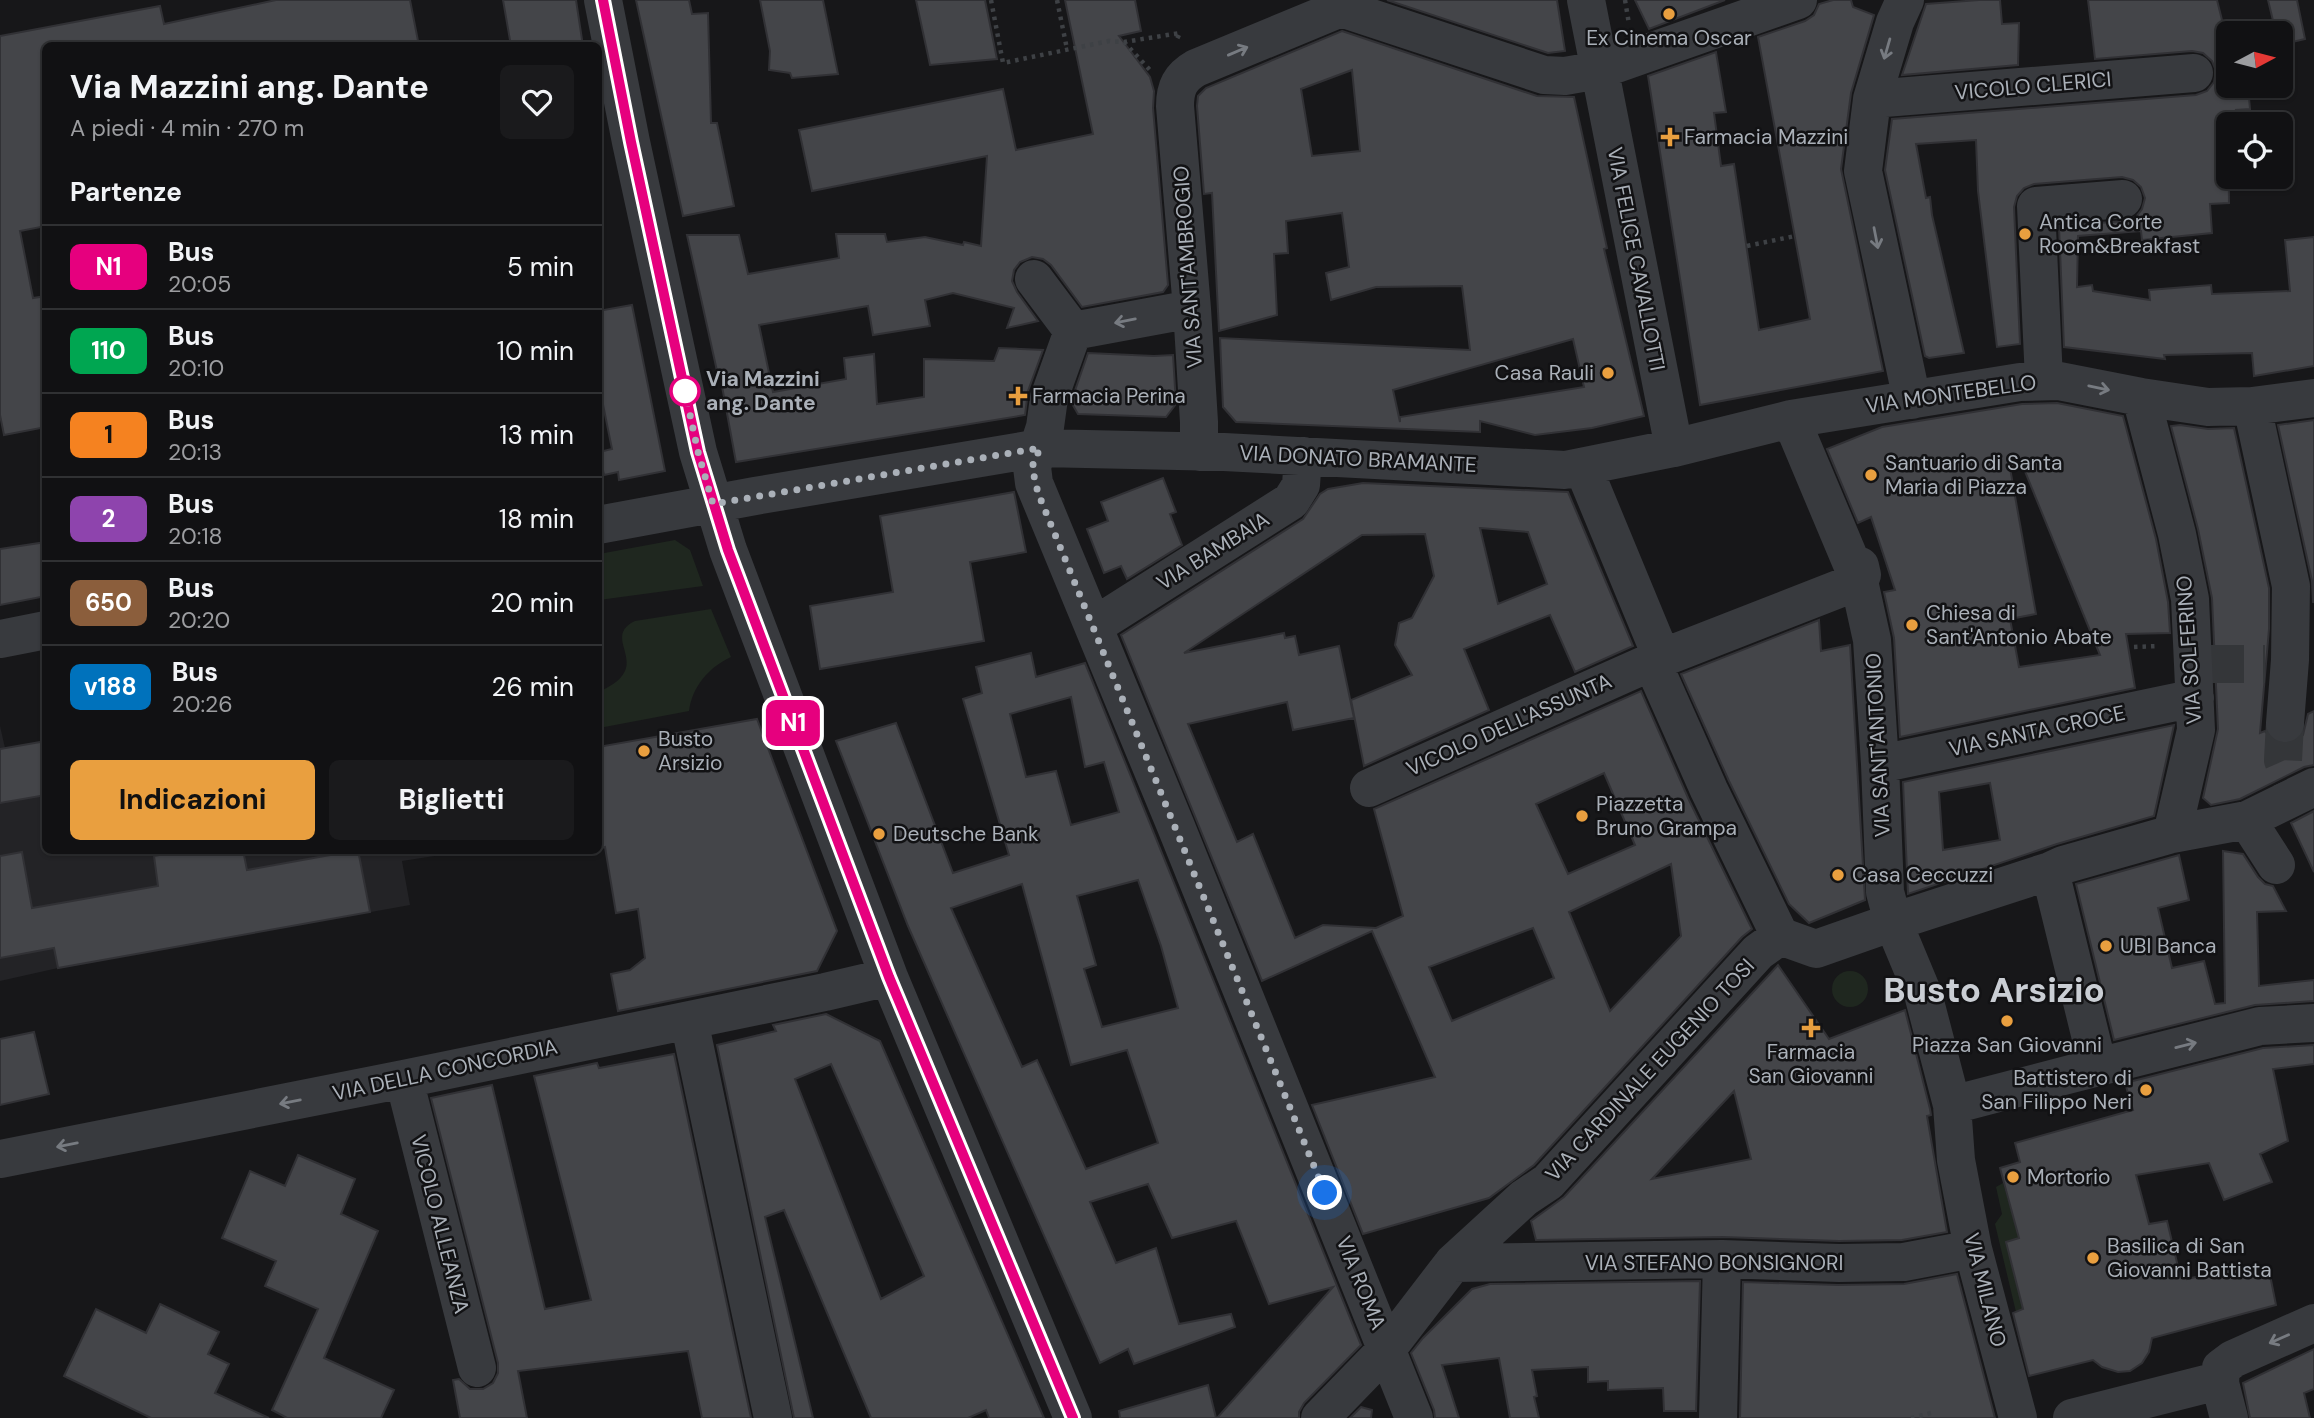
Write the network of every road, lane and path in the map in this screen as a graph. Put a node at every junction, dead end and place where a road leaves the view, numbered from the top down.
1 (603, 0) edge
2 (991, 0) edge
3 (1057, 0) edge
4 (1586, 0) edge
5 (1912, 1) edge
6 (1782, 3) edge
7 (1341, 4) edge
8 (1124, 42) junction
9 (1176, 44) dead end
10 (1067, 49) junction
11 (1598, 70) junction
12 (2194, 74) dead end
13 (1166, 79) junction
14 (1872, 99) junction
15 (2123, 199) dead end
16 (1795, 236) dead end
17 (1747, 246) dead end
18 (1034, 279) dead end
19 (1192, 309) junction
20 (1073, 331) junction
21 (2044, 380) junction
22 (2141, 397) junction
23 (2314, 398) edge
24 (1912, 400) junction
25 (2253, 410) junction
26 (1791, 419) junction
27 (1040, 448) junction
28 (1674, 448) junction
29 (1199, 452) junction
30 (1303, 456) junction
31 (1583, 467) junction
32 (713, 504) junction
33 (602, 524) edge
34 (1860, 573) junction
35 (1094, 626) junction
36 (42, 632) edge
37 (0, 639) edge
38 (2290, 660) edge
39 (1656, 661) junction
40 (2198, 675) junction
41 (2286, 723) tunnel mouth
42 (1880, 764) junction
43 (1369, 788) dead end
44 (2302, 788) edge
45 (2247, 820) junction
46 (2172, 834) junction
47 (2276, 865) dead end
48 (2057, 868) junction
49 (1889, 907) junction
50 (1780, 936) junction
51 (889, 977) junction
52 (689, 1020) junction
53 (2314, 1023) edge
54 (2109, 1064) junction
55 (404, 1079) junction
56 (1952, 1105) junction
57 (0, 1159) edge
58 (1973, 1249) junction
59 (1722, 1259) junction
60 (1452, 1263) junction
61 (2314, 1323) edge
62 (1387, 1349) junction
63 (477, 1368) dead end
64 (2224, 1390) edge
65 (1931, 1413) dead end
66 (773, 1418) edge
67 (1073, 1418) edge
68 (1320, 1418) edge
69 (1414, 1418) edge
70 (1718, 1418) edge
71 (1911, 1418) edge
72 (2018, 1418) edge
73 (2072, 1418) edge

1 - 32 street
2 - 10 path
3 - 10 path
4 - 11 street, VIA FELICE CAVALLOTTI
5 -> 14 street
6 - 11 street
7 - 11 street
13 -> 7 street
8 - 9 path
8 - 10 path
8 - 13 path
11 - 28 street, VIA FELICE CAVALLOTTI
12 - 14 street, VICOLO CLERICI
13 - 19 street, VIA SANT'AMBROGIO
14 -> 24 street
15 - 21 street
16 - 17 path
18 - 20 street
19 -> 20 street
19 - 29 street, VIA SANT'AMBROGIO
20 - 27 street, VIA ROMA
21 -> 22 street, VIA MONTEBELLO
21 - 24 street, VIA MONTEBELLO
22 - 25 street, VIA MONTEBELLO
22 - 40 street, VIA SOLFERINO
23 - 25 street, VIA MONTEBELLO
24 - 26 street, VIA MONTEBELLO
25 - 38 street
26 - 28 street, VIA MONTEBELLO
26 - 34 street, VIA SANT'ANTONIO
27 - 29 street, VIA DONATO BRAMANTE
27 - 32 street, VIA DONATO BRAMANTE
27 - 35 street, VIA ROMA
28 - 31 street, VIA DONATO BRAMANTE
29 - 30 street, VIA DONATO BRAMANTE
30 - 31 street, VIA DONATO BRAMANTE
30 - 35 street, VIA BAMBAIA
31 - 39 street
32 - 33 street, VIA DONATO BRAMANTE
32 - 51 street
34 - 39 street, VICOLO DELL'ASSUNTA
34 - 42 street, VIA SANT'ANTONIO
35 - 62 street, VIA ROMA
36 - 37 street
38 - 41 street
39 - 43 street, VICOLO DELL'ASSUNTA
39 - 50 street
40 - 42 street, VIA SANTA CROCE
40 - 46 street, VIA SOLFERINO
42 - 49 street, VIA SANT'ANTONIO
44 - 45 street
45 - 46 street
45 - 47 street
46 - 48 street
48 - 49 street
48 - 54 street
49 - 50 street
49 - 56 street
50 - 60 street, VIA CARDINALE EUGENIO TOSI
51 - 52 street, VIA DELLA CONCORDIA
51 - 67 street
52 - 55 street, VIA DELLA CONCORDIA
52 - 66 street
54 -> 53 street
54 - 56 street
55 -> 57 street, VIA DELLA CONCORDIA
55 - 63 street, VICOLO ALLEANZA
56 - 58 street, VIA MILANO
58 - 59 street, VIA STEFANO BONSIGNORI
58 - 72 street, VIA MILANO
59 - 60 street, VIA STEFANO BONSIGNORI
59 - 70 street
60 - 62 street, VIA CARDINALE EUGENIO TOSI
61 -> 64 street
62 - 68 street, VIA CARDINALE EUGENIO TOSI
62 - 69 street, VIA ROMA
64 - 73 street
65 - 71 path

